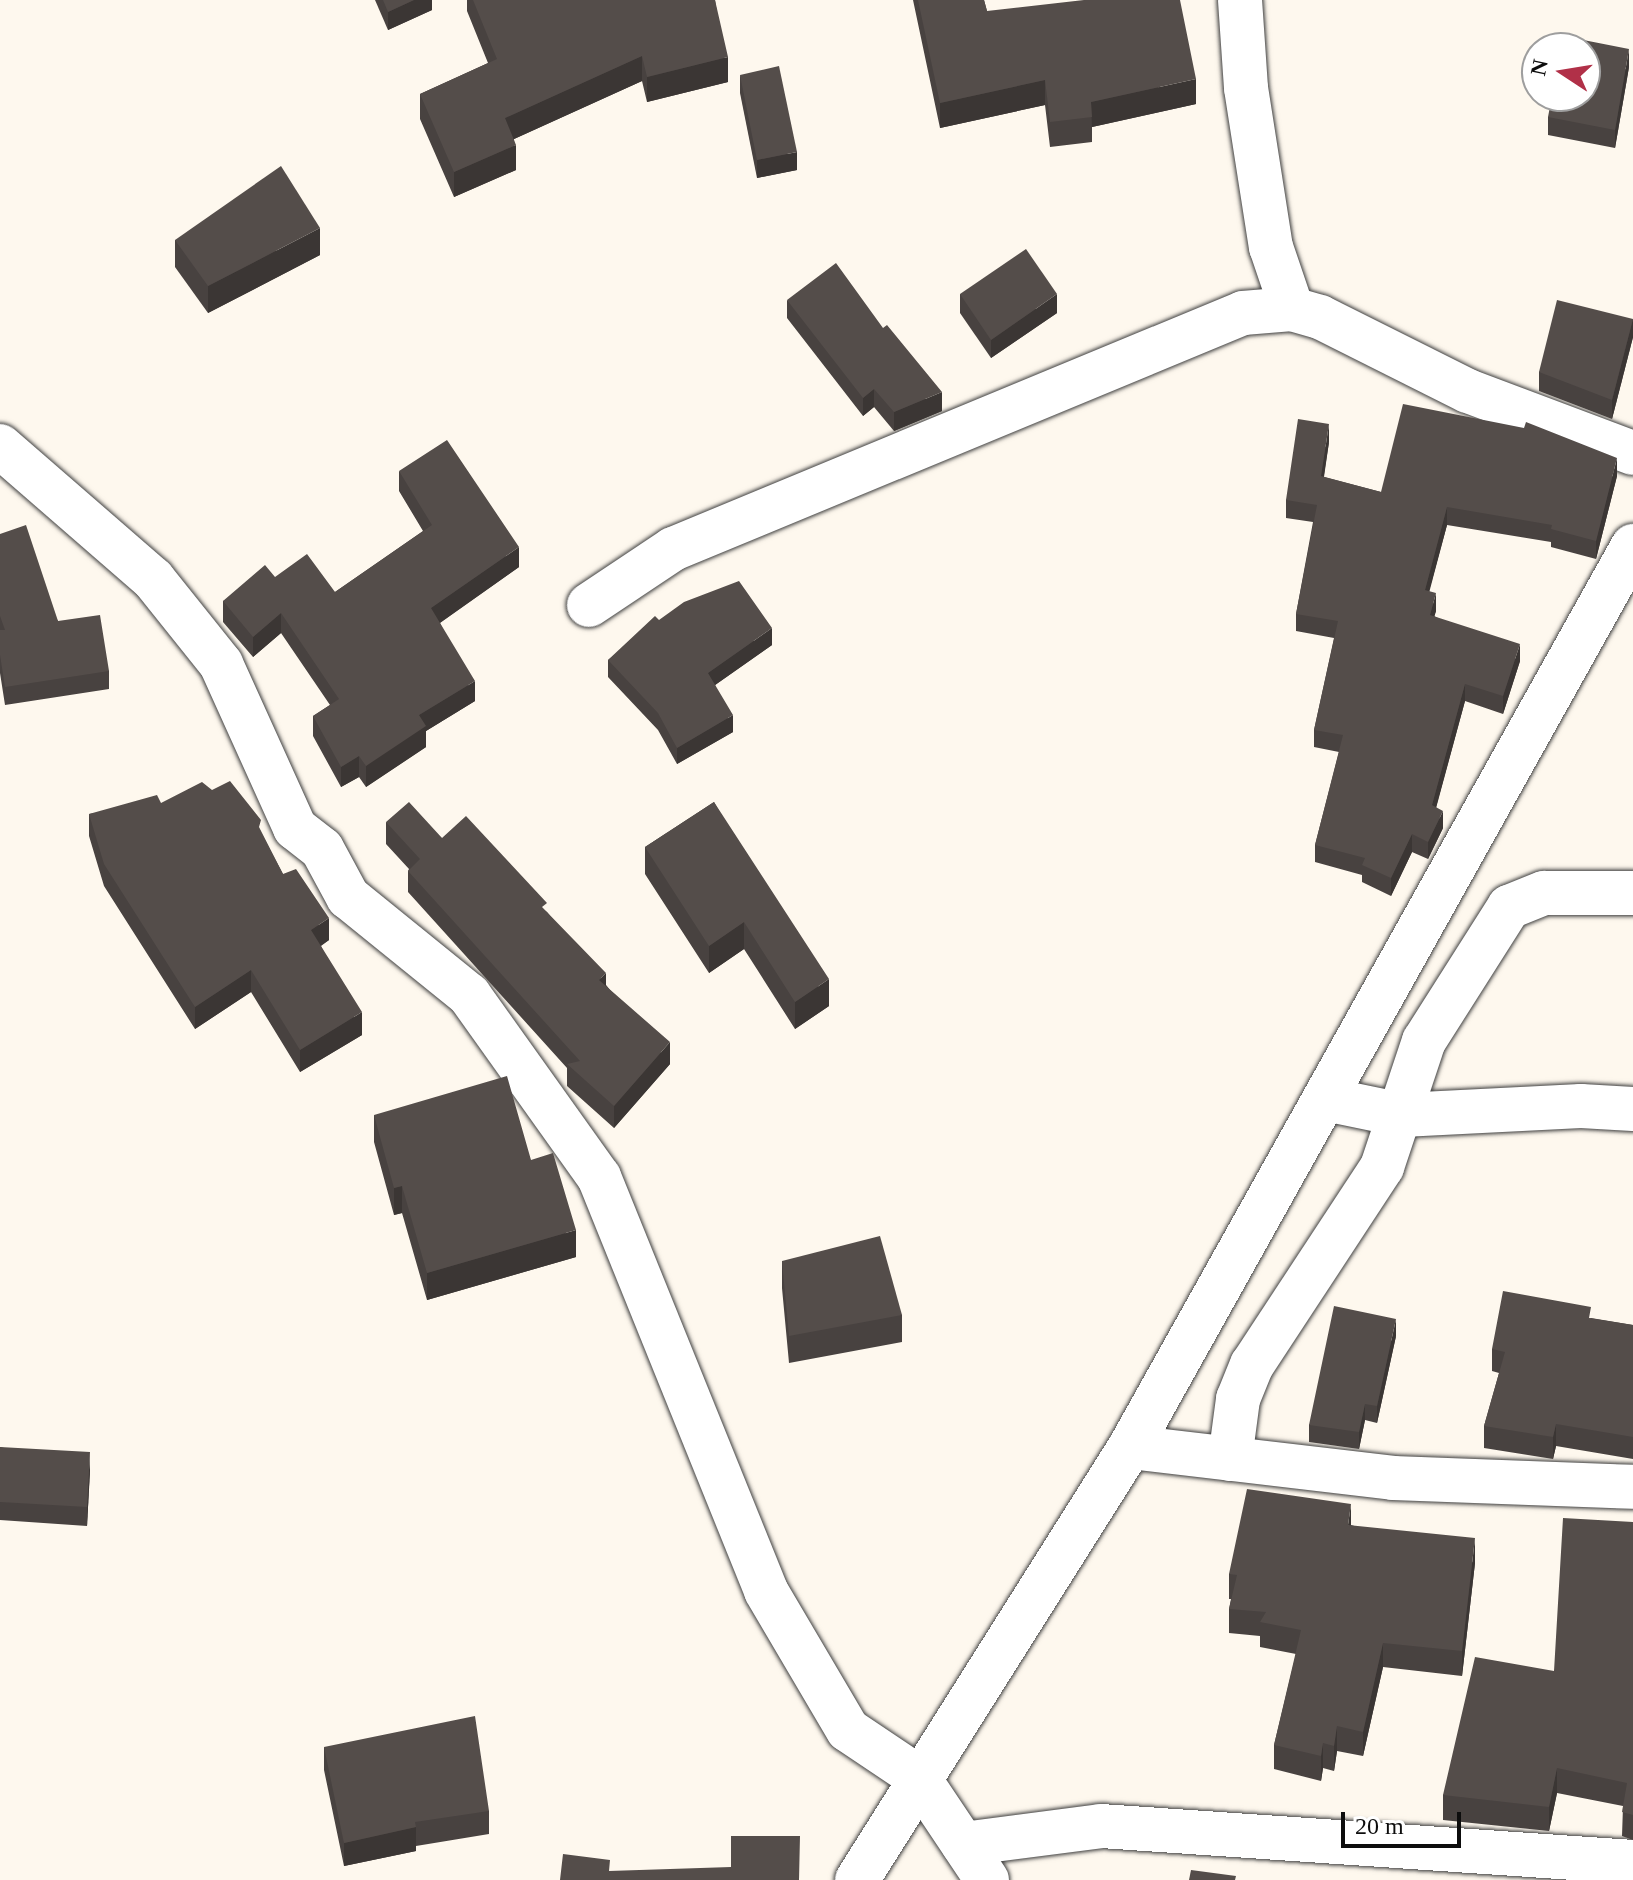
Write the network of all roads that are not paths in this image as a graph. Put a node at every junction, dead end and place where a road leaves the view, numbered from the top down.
1 (1240, 0) edge
2 (1292, 309) junction
3 (0, 446) edge
4 (1633, 453) edge
5 (1633, 546) edge
6 (589, 605) dead end
7 (1633, 893) edge
8 (1325, 1099) junction
9 (1633, 1109) edge
10 (1402, 1115) junction
11 (1130, 1447) junction
12 (1230, 1459) junction
13 (1633, 1487) edge
14 (918, 1777) junction
15 (963, 1844) junction
16 (1633, 1862) edge
17 (857, 1880) edge
18 (987, 1880) edge

1 - 2 street
2 - 4 street
2 - 6 street
3 - 14 street
5 - 8 street
7 - 10 street
8 - 10 street
8 - 11 street
9 - 10 street
10 - 12 street
11 - 12 street
11 - 14 street
12 - 13 street
14 - 15 street
14 - 17 street
15 - 16 street
15 - 18 street

